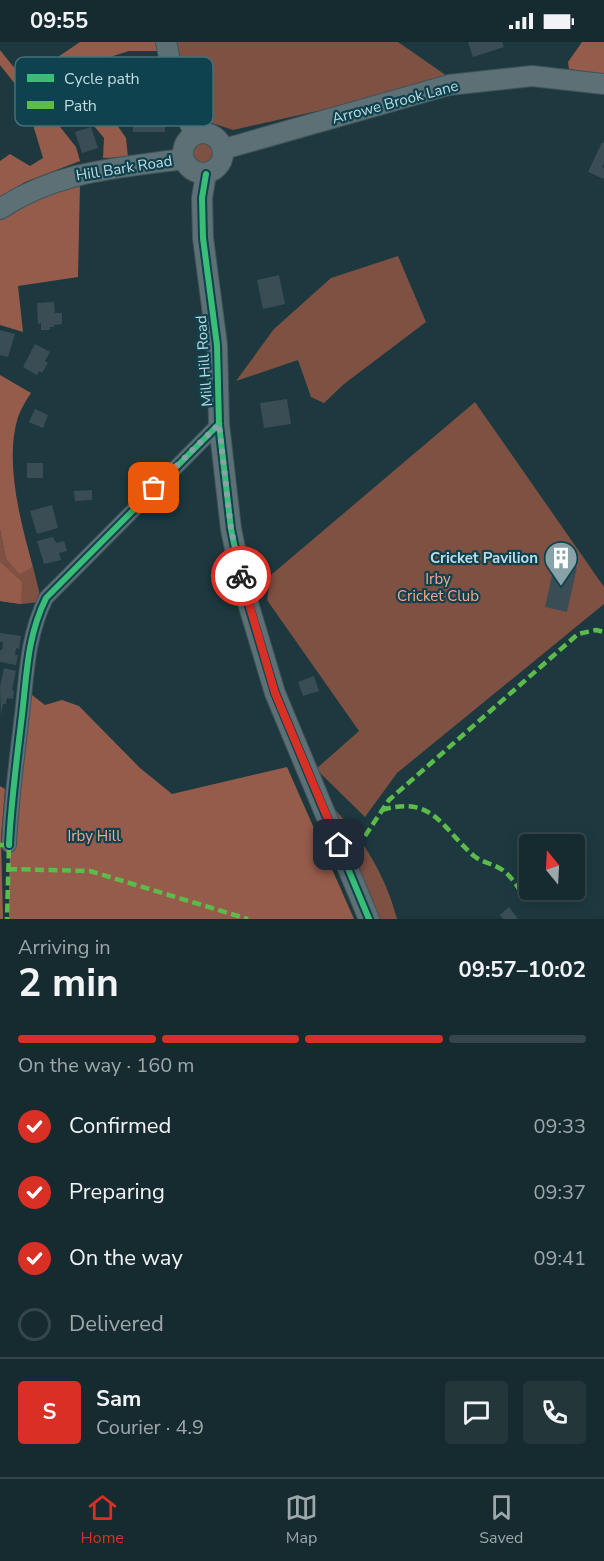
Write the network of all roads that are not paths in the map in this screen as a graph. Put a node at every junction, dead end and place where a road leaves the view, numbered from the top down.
1 (166, 42) edge
2 (169, 57) edge
3 (604, 84) edge
4 (191, 126) edge
5 (195, 134) junction
6 (224, 149) junction
7 (183, 159) junction
8 (206, 174) junction
9 (0, 209) edge
10 (219, 424) junction
11 (9, 844) dead end
12 (369, 919) edge

1 - 2 street
3 - 6 street, Arrowe Brook Lane
4 - 5 street
5 - 6 street
5 - 7 street
6 - 8 street
7 - 8 street
7 - 9 street, Hill Bark Road
8 - 10 street, Mill Hill Road
10 - 11 street
10 - 12 street, Mill Hill Road

